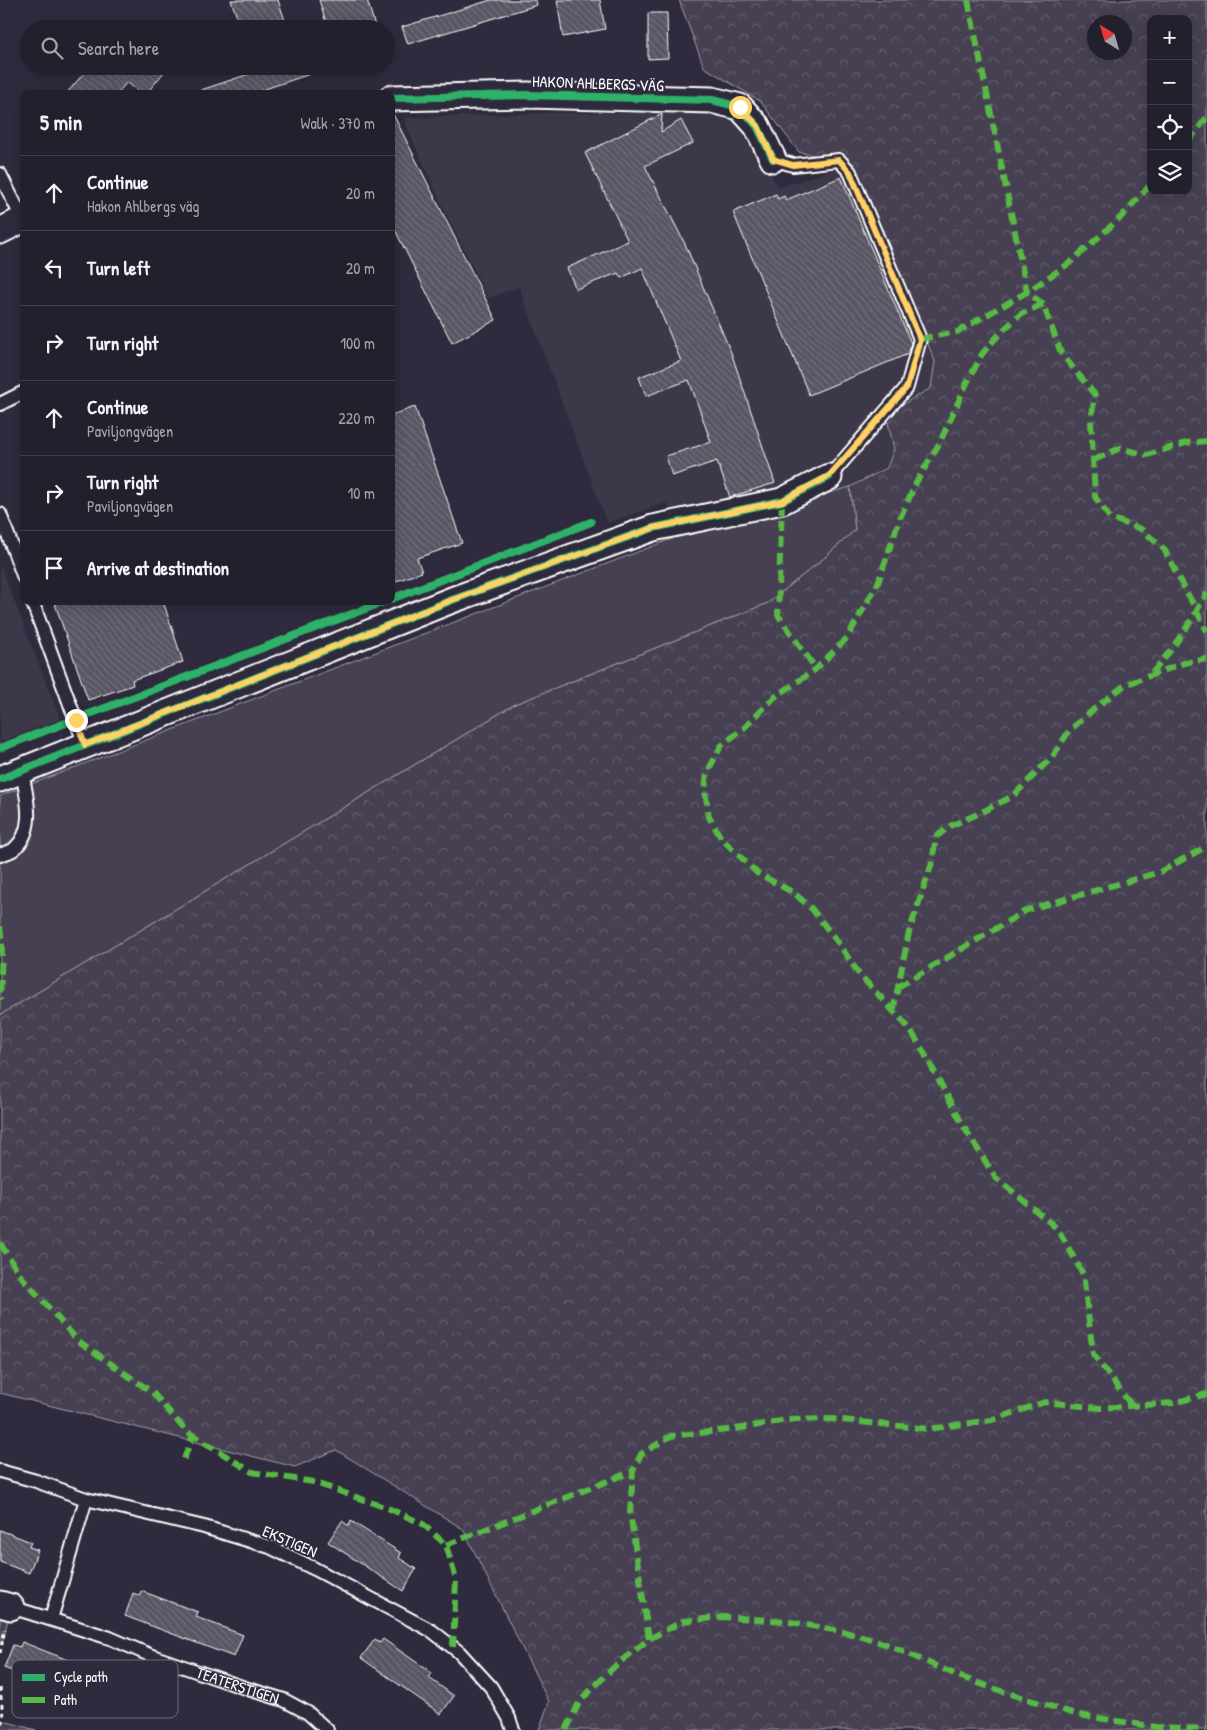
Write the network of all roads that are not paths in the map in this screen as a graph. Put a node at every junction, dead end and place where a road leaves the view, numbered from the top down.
1 (395, 98) edge
2 (773, 159) joint
3 (0, 174) edge
4 (20, 213) edge
5 (20, 221) edge
6 (0, 231) edge
7 (20, 394) edge
8 (0, 404) edge
9 (829, 476) joint
10 (0, 514) edge
11 (20, 567) edge
12 (33, 605) edge
13 (85, 745) junction
14 (11, 775) edge
15 (0, 855) edge
16 (0, 1471) edge
17 (86, 1499) junction
18 (5, 1605) edge
19 (51, 1619) junction
20 (164, 1660) edge
21 (178, 1665) edge
22 (327, 1730) edge
23 (514, 1730) edge

1 - 2 street, HAKON AHLBERGS VÄG
2 - 9 lane
3 - 4 lane
5 - 6 street
7 - 8 lane
9 - 13 street
10 - 11 lane
12 - 13 lane
13 - 14 street
14 - 15 lane
16 - 17 lane, EKSTIGEN
17 - 19 lane
17 - 23 lane, EKSTIGEN
18 - 19 lane, TEATERSTIGEN
19 - 20 lane, TEATERSTIGEN
21 - 22 lane, TEATERSTIGEN

